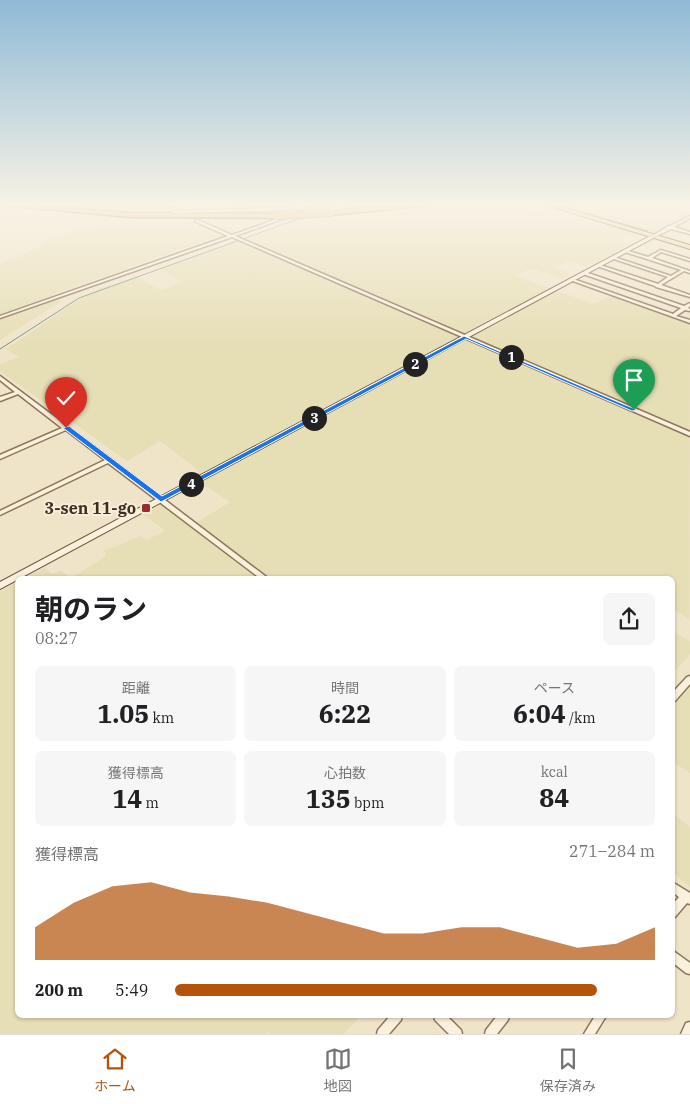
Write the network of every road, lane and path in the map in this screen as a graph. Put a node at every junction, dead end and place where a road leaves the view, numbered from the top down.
1 (192, 251) edge
2 (268, 251) edge
3 (626, 251) joint
4 (661, 251) edge
5 (662, 251) edge
6 (613, 258) junction
7 (648, 258) junction
8 (690, 260) edge
9 (599, 266) junction
10 (684, 270) junction
11 (690, 272) edge
12 (584, 273) junction
13 (671, 277) junction
14 (572, 280) junction
15 (657, 286) junction
16 (690, 296) edge
17 (690, 304) edge
18 (687, 309) edge
19 (673, 316) junction
20 (0, 317) edge
21 (690, 322) edge
22 (466, 337) junction
23 (0, 378) edge
24 (18, 392) junction
25 (0, 399) edge
26 (66, 428) junction
27 (690, 434) edge
28 (0, 458) edge
29 (109, 460) junction
30 (161, 499) junction
31 (0, 513) edge
32 (19, 576) edge
33 (262, 576) edge
34 (15, 578) edge
35 (0, 586) edge
36 (690, 679) edge
37 (675, 696) edge
38 (675, 888) edge
39 (688, 898) edge
40 (675, 911) edge
41 (675, 958) edge
42 (690, 970) edge
43 (395, 1018) edge
44 (441, 1018) edge
45 (502, 1018) edge
46 (600, 1018) edge
47 (690, 1027) edge
48 (382, 1034) edge
49 (457, 1034) edge
50 (490, 1034) edge
51 (588, 1034) edge
52 (686, 1034) edge

1 - 20 street
2 - 22 street
3 - 6 street
3 - 7 street
4 - 7 street
5 - 8 street
6 - 9 street
6 - 13 street
7 - 10 street
9 - 12 street
9 - 15 street
10 - 11 street
10 - 13 street
12 - 14 street
12 - 18 street
13 - 15 street
14 - 19 street
14 - 22 street
15 - 16 street
17 - 18 street
18 - 19 street
19 - 21 street
22 - 27 street
22 - 30 street
23 - 24 street
24 - 25 street
24 - 26 street
26 - 28 street
26 - 29 street
29 - 30 street
29 - 31 street
30 - 32 street
30 - 33 street
34 - 35 street
36 - 37 street
38 - 39 street
39 - 40 street
41 - 42 street
43 - 48 street
44 - 49 street
45 - 50 street
46 - 51 street
47 - 52 street

